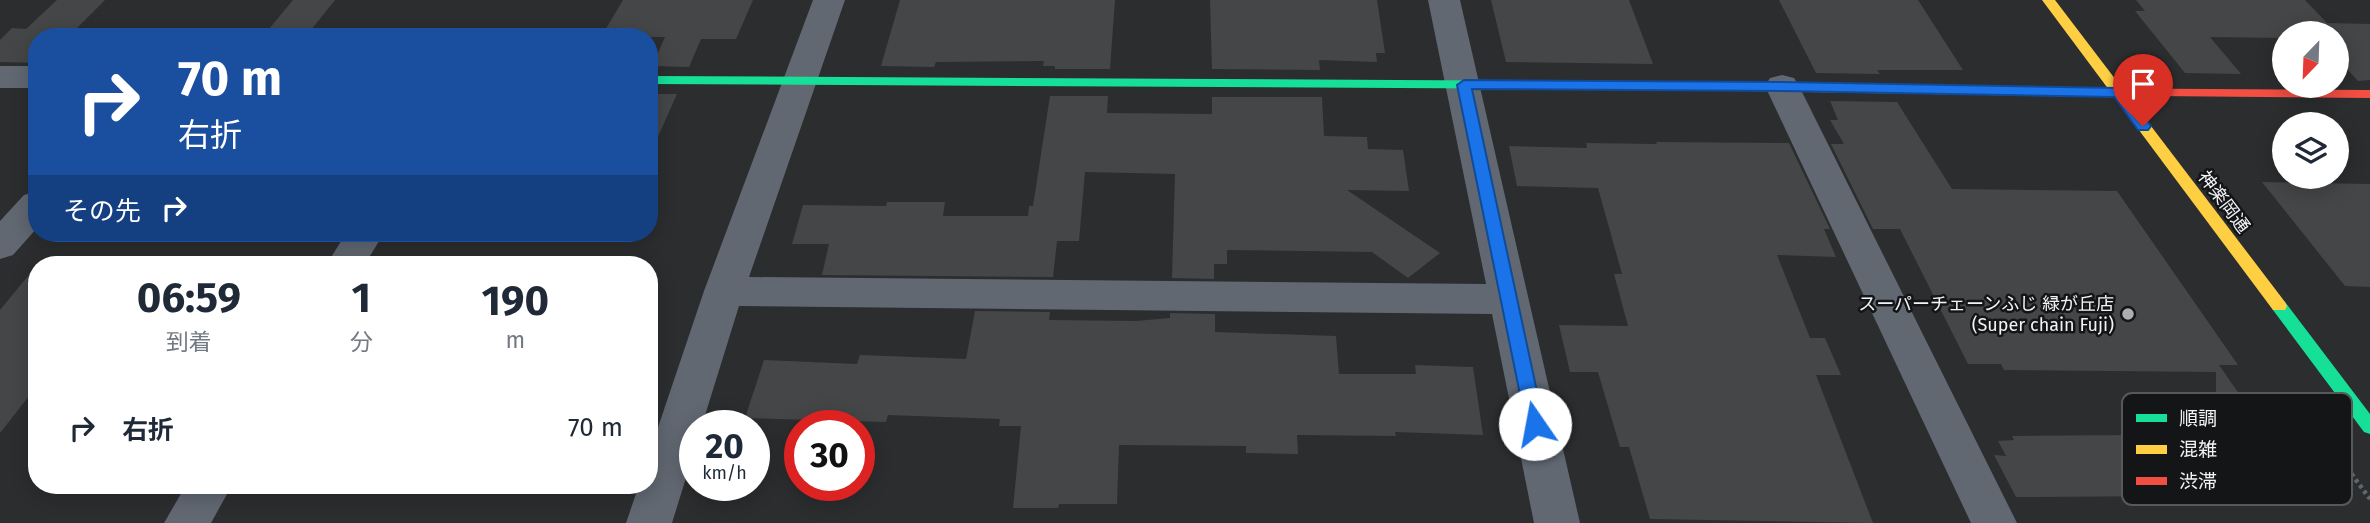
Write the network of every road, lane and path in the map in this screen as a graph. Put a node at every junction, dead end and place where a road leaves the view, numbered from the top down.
1 (829, 0) edge
2 (1444, 0) edge
3 (2048, 0) edge
4 (0, 77) edge
5 (28, 78) edge
6 (658, 80) edge
7 (799, 81) junction
8 (1464, 85) junction
9 (1782, 86) junction
10 (2118, 93) junction
11 (2370, 94) edge
12 (28, 214) edge
13 (0, 245) edge
14 (724, 291) junction
15 (1508, 299) junction
16 (2344, 393) edge
17 (2352, 403) edge
18 (2370, 427) edge
19 (205, 494) edge
20 (187, 523) edge
21 (649, 523) edge
22 (1557, 523) edge
23 (1994, 523) edge

1 - 7 street
2 - 8 street
3 - 10 street, 神楽岡通
4 - 5 street
6 - 7 street
7 - 8 street
7 - 14 street
8 - 9 street
8 - 15 street
9 - 10 street
9 - 23 street
10 - 11 street
10 - 16 street, 神楽岡通
12 - 13 street
14 - 15 street
14 - 21 street
15 - 22 street
17 - 18 street, 神楽岡通
19 - 20 street

